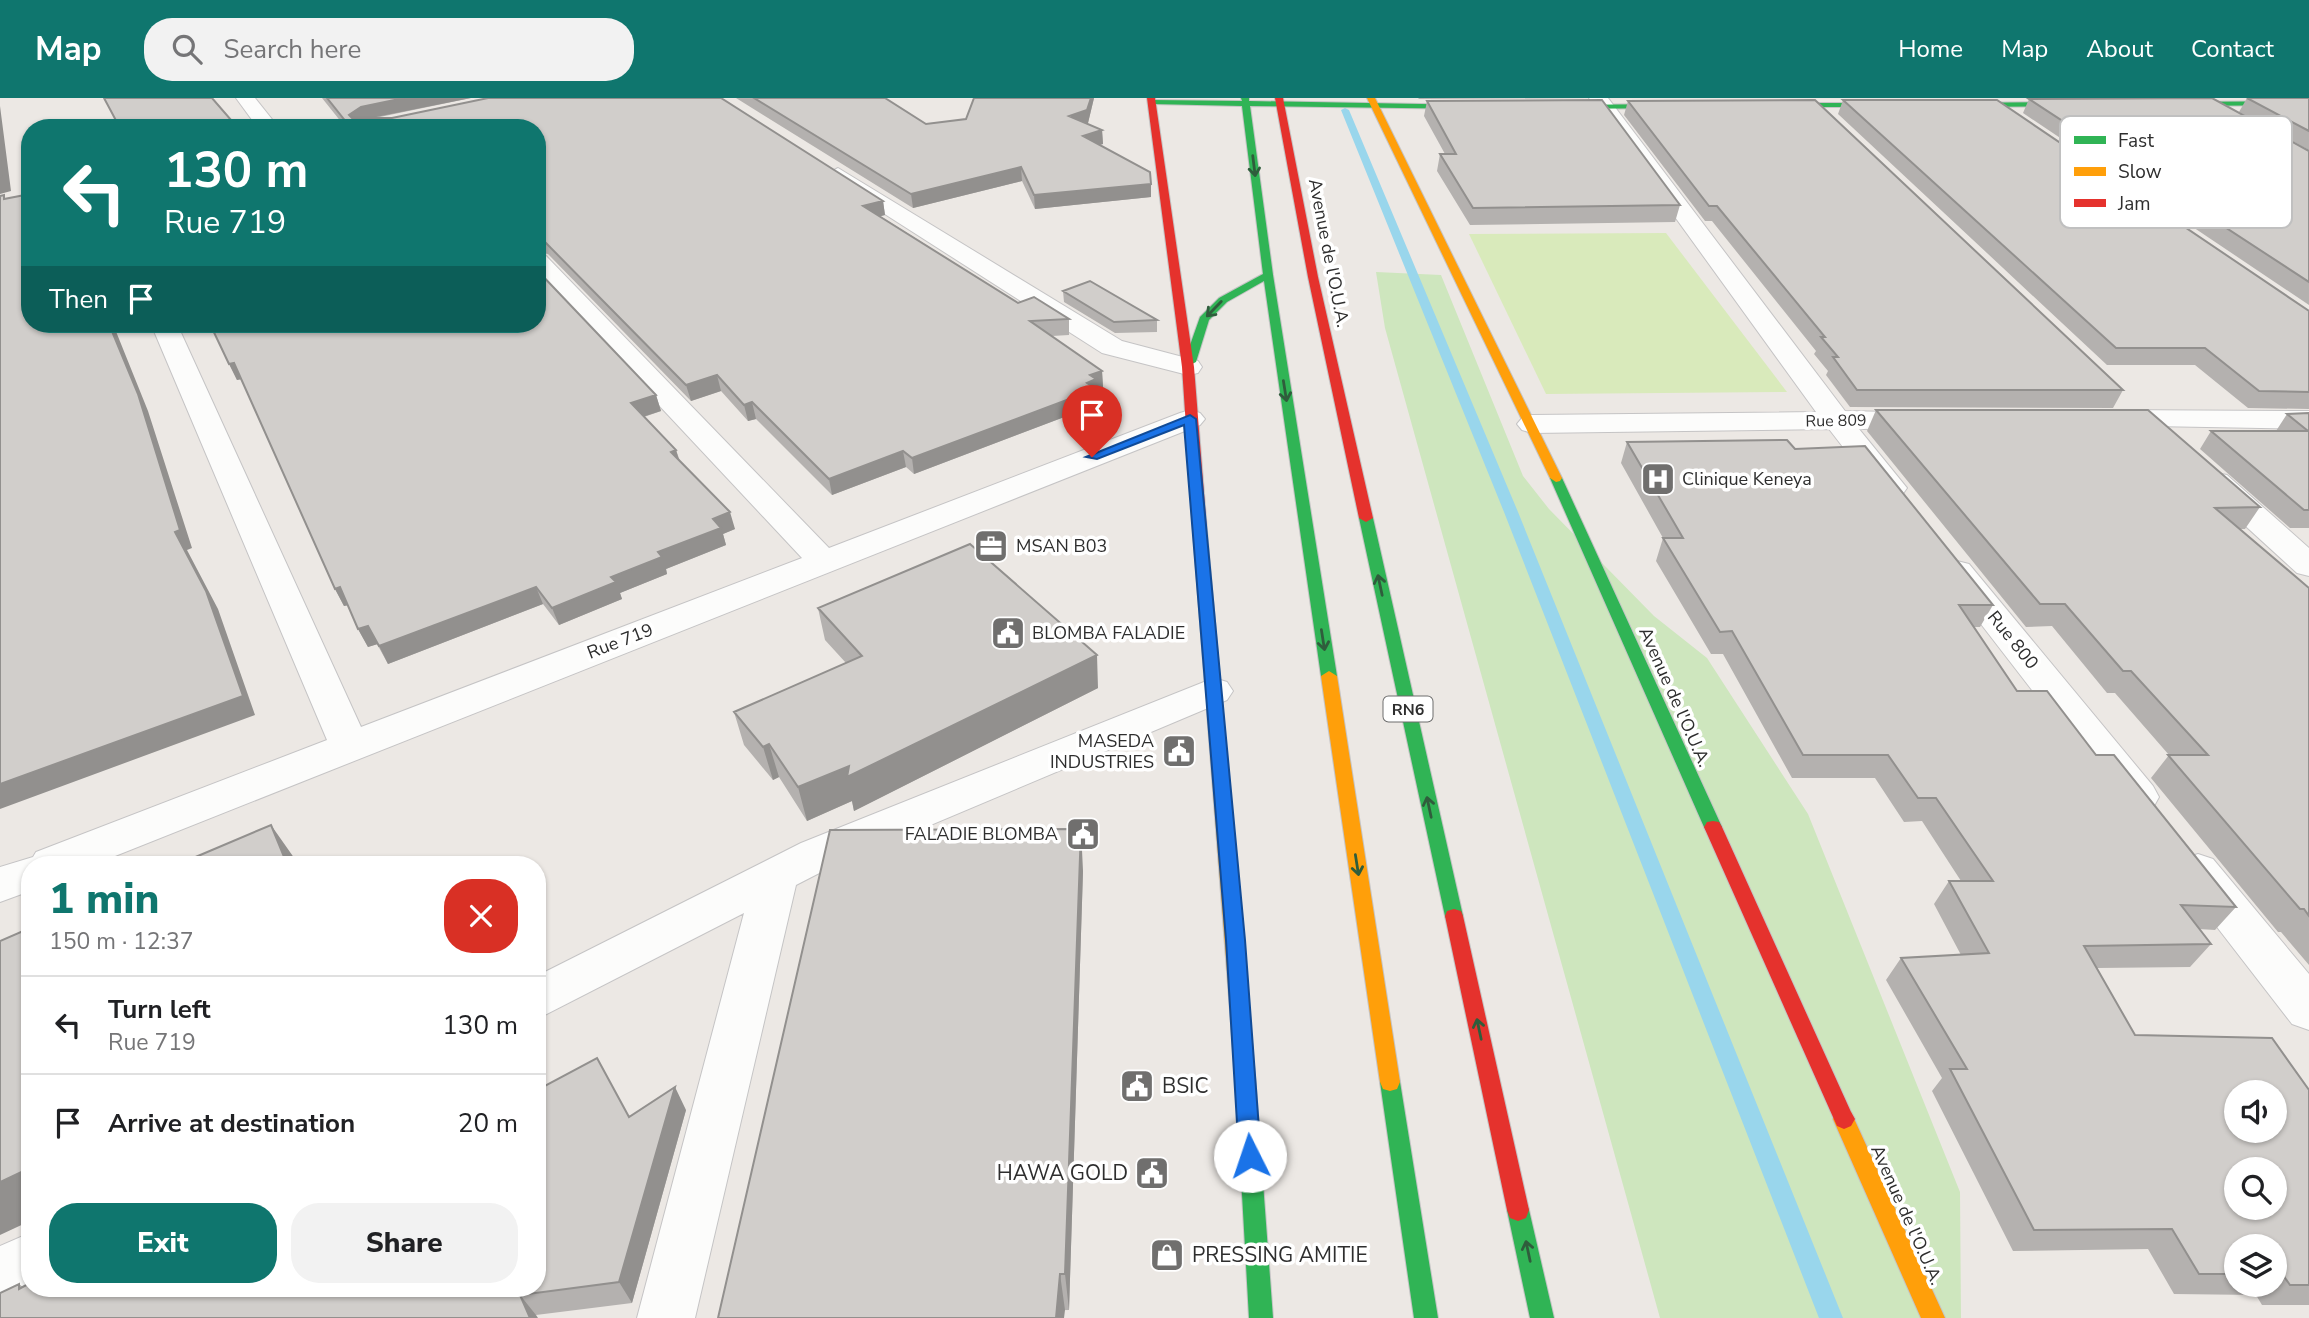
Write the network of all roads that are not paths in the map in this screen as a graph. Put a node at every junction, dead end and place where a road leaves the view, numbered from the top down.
1 (245, 98) edge
2 (1152, 100) edge
3 (2199, 101) edge
4 (1245, 102) edge
5 (1279, 102) edge
6 (1601, 102) edge
7 (1809, 102) edge
8 (1372, 103) edge
9 (2309, 103) edge
10 (1997, 104) junction
11 (2093, 104) edge
12 (2148, 104) edge
13 (1758, 105) edge
14 (1905, 105) edge
15 (1931, 105) edge
16 (1702, 106) edge
17 (1496, 107) edge
18 (1536, 107) edge
19 (2226, 116) edge
20 (262, 119) edge
21 (2031, 128) edge
22 (1843, 134) edge
23 (822, 164) edge
24 (546, 270) edge
25 (1268, 275) junction
26 (168, 333) edge
27 (1188, 367) junction
28 (2114, 390) edge
29 (1190, 419) junction
30 (1836, 419) junction
31 (1956, 419) edge
32 (2077, 419) edge
33 (2144, 419) junction
34 (2309, 420) edge
35 (1532, 424) junction
36 (2175, 446) edge
37 (2196, 465) edge
38 (1915, 518) edge
39 (1941, 551) edge
40 (824, 562) junction
41 (2309, 566) edge
42 (1214, 691) junction
43 (351, 747) junction
44 (72, 856) edge
45 (776, 876) junction
46 (21, 877) edge
47 (0, 885) edge
48 (546, 994) edge
49 (2309, 1009) edge
50 (21, 1266) edge
51 (0, 1276) edge
52 (666, 1318) edge
53 (1261, 1318) edge
54 (1426, 1318) edge
55 (1542, 1318) edge
56 (1933, 1318) edge

1 - 20 street
2 - 4 main road
2 - 27 main road
3 - 9 main road
3 - 12 main road
3 - 19 street
4 - 5 main road
4 -> 25 main road
5 - 8 main road
55 -> 5 main road, Avenue de l'O.U.A. / RN6
6 - 16 main road
6 - 18 main road
6 - 30 street
7 - 13 main road
7 - 14 main road
7 - 22 street
8 - 17 main road
8 - 35 main road, Avenue de l'O.U.A.
10 - 11 main road
10 - 15 main road
10 - 21 street
23 - 27 street
24 - 40 street
25 -> 27 main road
25 -> 54 main road
26 - 43 street
27 - 29 main road
28 - 33 street
29 - 40 street, Rue 719
29 - 42 main road
30 - 31 street, Rue 809
30 - 35 street, Rue 809
30 - 38 street
32 - 33 street
33 - 34 street
33 - 36 street
35 - 56 main road, Avenue de l'O.U.A.
37 - 41 street
39 - 49 street, Rue 800
40 - 43 street, Rue 719
42 - 45 street
42 - 53 main road
43 - 44 street, Rue 719
45 - 48 street
45 - 52 street
46 - 47 street
50 - 51 street

